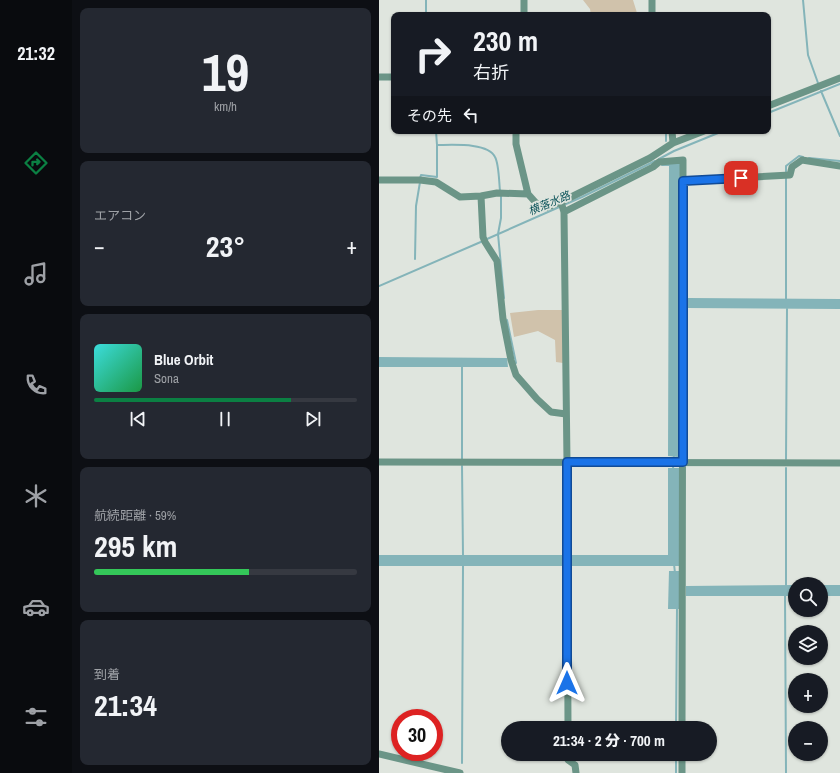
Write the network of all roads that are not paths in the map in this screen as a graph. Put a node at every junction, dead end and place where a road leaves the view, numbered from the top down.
1 (524, 0) edge
2 (651, 0) edge
3 (524, 12) edge
4 (652, 12) edge
5 (379, 77) edge
6 (391, 77) edge
7 (840, 78) edge
8 (771, 105) edge
9 (516, 134) edge
10 (672, 134) edge
11 (696, 134) edge
12 (673, 143) junction
13 (651, 158) junction
14 (840, 166) edge
15 (653, 167) junction
16 (379, 180) edge
17 (683, 181) junction
18 (528, 194) junction
19 (481, 196) junction
20 (561, 202) junction
21 (564, 212) junction
22 (566, 414) junction
23 (379, 462) edge
24 (567, 462) junction
25 (676, 462) junction
26 (840, 463) edge
27 (568, 721) edge
28 (682, 721) edge
29 (379, 754) edge
30 (569, 761) edge
31 (682, 761) edge
32 (427, 769) edge
33 (459, 773) edge
34 (576, 773) edge
35 (682, 773) edge

1 - 3 street
2 - 4 street
5 - 6 street
7 - 8 street
9 - 18 street
10 - 12 street
11 - 12 street
12 - 13 street
13 - 15 street
13 - 20 street
14 - 17 street
15 - 17 street
15 - 21 street
16 - 19 street
17 - 25 street
18 - 19 street
18 - 20 street
19 - 22 street
20 - 21 street
21 - 22 street
22 - 24 street
23 - 24 street
24 - 25 street
24 - 27 street
25 - 26 street
25 - 28 street
29 - 32 street
30 - 34 street
31 - 35 street
32 - 33 street

